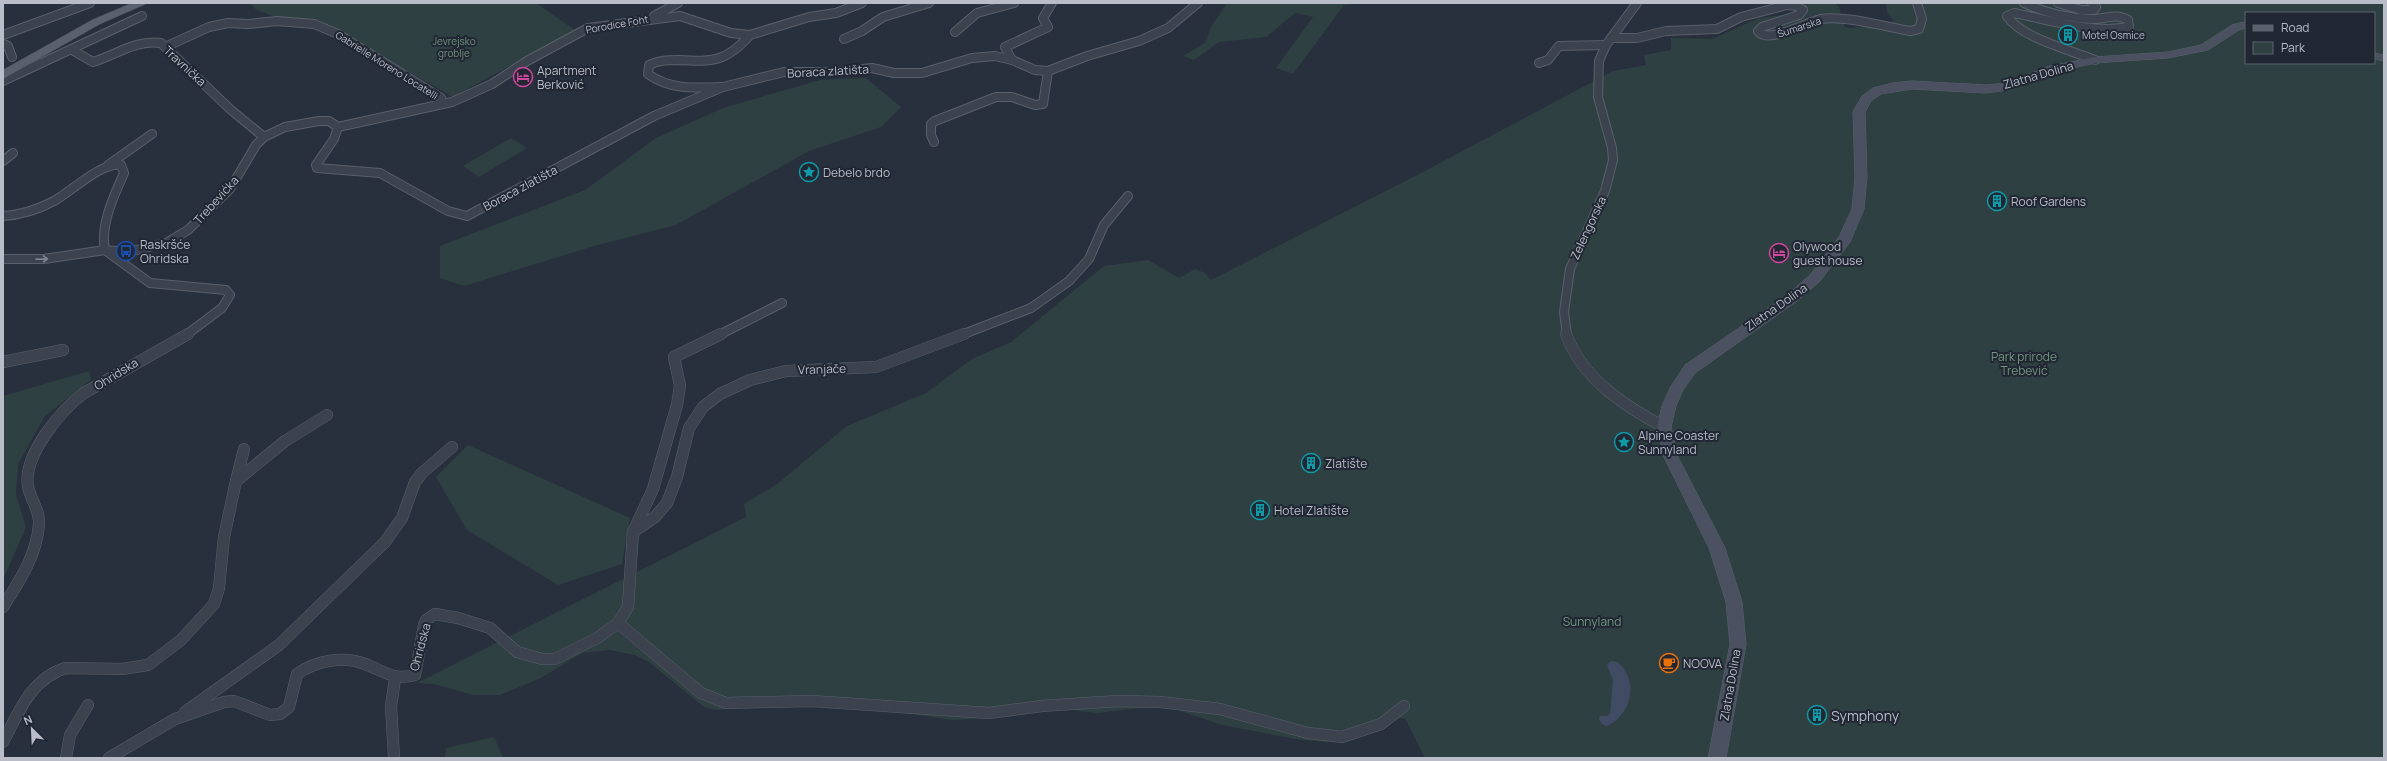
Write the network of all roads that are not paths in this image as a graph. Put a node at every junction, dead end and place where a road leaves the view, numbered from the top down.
1 (90, 3) edge
2 (142, 3) edge
3 (678, 3) edge
4 (862, 3) edge
5 (929, 3) edge
6 (1014, 3) edge
7 (1041, 3) edge
8 (1190, 3) edge
9 (1198, 3) edge
10 (1637, 3) edge
11 (1917, 3) edge
12 (2024, 3) edge
13 (2058, 3) edge
14 (2092, 3) edge
15 (1051, 5) edge
16 (142, 16) dead end
17 (653, 18) junction
18 (1180, 19) junction
19 (2245, 25) edge
20 (955, 32) dead end
21 (1173, 34) dead end
22 (3, 35) edge
23 (750, 35) junction
24 (1611, 38) junction
25 (844, 39) dead end
26 (3, 44) edge
27 (1606, 45) junction
28 (166, 47) junction
29 (72, 50) junction
30 (12, 57) dead end
31 (1012, 60) junction
32 (2095, 60) junction
33 (1539, 63) dead end
34 (1048, 71) junction
35 (3, 75) edge
36 (3, 81) edge
37 (723, 87) junction
38 (442, 104) junction
39 (338, 127) junction
40 (152, 134) dead end
41 (264, 136) junction
42 (934, 142) dead end
43 (13, 153) dead end
44 (3, 161) edge
45 (106, 166) junction
46 (1128, 196) dead end
47 (3, 216) edge
48 (105, 250) junction
49 (3, 259) edge
50 (782, 303) dead end
51 (63, 350) dead end
52 (3, 362) edge
53 (327, 415) dead end
54 (1664, 427) junction
55 (452, 447) dead end
56 (244, 449) dead end
57 (236, 481) junction
58 (633, 532) junction
59 (3, 607) edge
60 (618, 623) junction
61 (395, 679) junction
62 (88, 705) dead end
63 (1404, 706) dead end
64 (175, 718) junction
65 (3, 742) edge
66 (66, 758) edge
67 (109, 758) edge
68 (394, 758) edge
69 (1717, 758) edge

1 - 22 street
2 - 35 main road
3 - 17 street
4 - 23 street, Porodice Foht
5 - 25 street
6 - 20 street
7 - 15 street
8 - 18 street
9 - 18 street
10 - 24 street, Zelengorska
11 - 24 street, Šumarska
12 - 32 street
13 - 14 street
15 - 31 street
16 - 29 street
17 - 23 street, Porodice Foht
17 - 38 street, Porodice Foht
18 - 21 street
18 - 34 street
19 - 32 main road, Zlatna Dolina
23 - 37 street, Boraca zlatišta
24 - 27 street, Zelengorska
26 - 30 street
27 - 33 street
27 - 54 street, Zelengorska
28 - 29 street, Travnička
28 - 38 street, Gabrielle Moreno Locatelli
28 - 41 street, Travnička
29 - 36 street
31 - 34 street, Boraca zlatišta
31 - 37 street, Boraca zlatišta
32 - 54 main road, Zlatna Dolina
34 - 42 street
37 - 39 street, Boraca zlatišta
38 - 39 street, Porodice Foht
39 - 41 street
40 - 45 street
41 - 48 street, Trebevićka
43 - 44 street
45 - 47 street
45 - 48 street
46 - 58 street, Vranjače
49 -> 48 street, Trebevićka
48 - 59 street, Ohridska
50 - 58 street
51 - 52 street
53 - 57 street
54 - 69 main road, Zlatna Dolina
55 - 64 street
56 - 57 street
57 - 65 street
58 - 60 street
60 - 61 street, Ohridska
60 - 63 street
61 - 64 street, Ohridska
61 - 68 street
62 - 66 street
64 - 67 street, Ohridska

